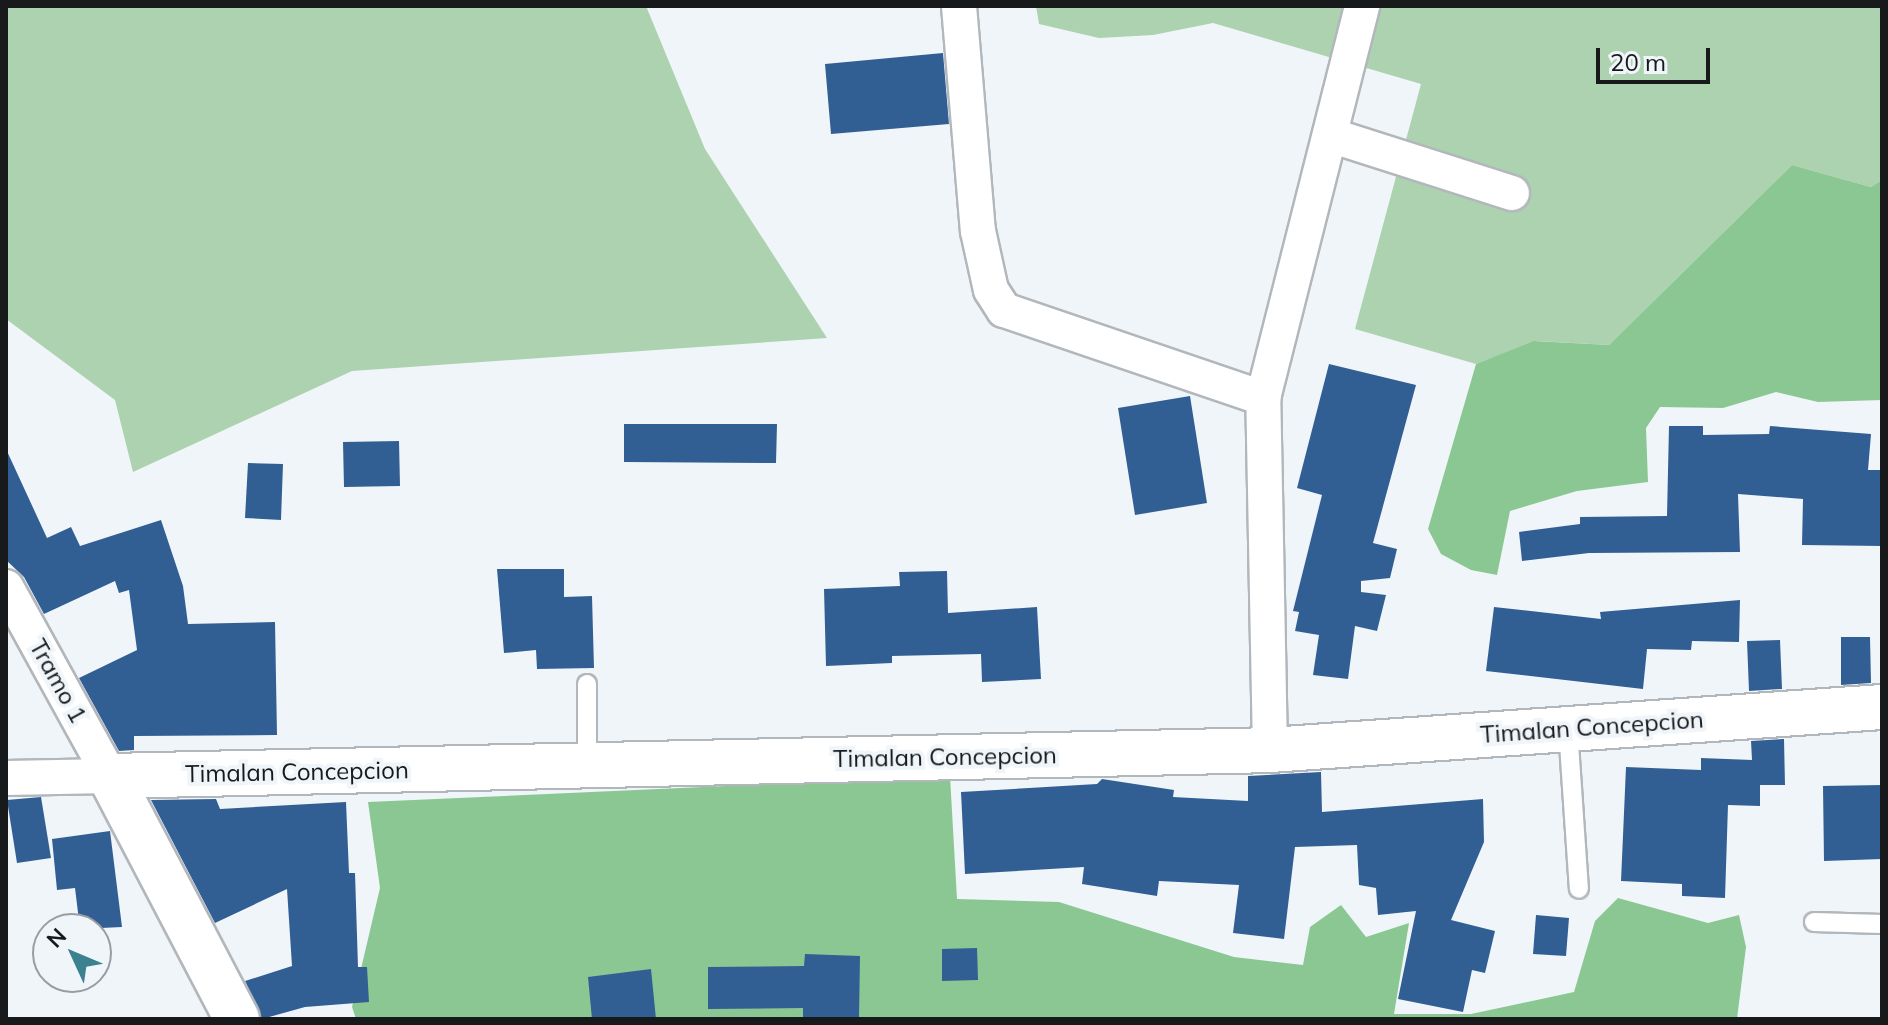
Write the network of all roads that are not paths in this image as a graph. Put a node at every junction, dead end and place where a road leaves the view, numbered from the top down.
1 (959, 6) edge
2 (1362, 6) edge
3 (1330, 135) junction
4 (1512, 193) dead end
5 (1263, 398) junction
6 (6, 587) edge
7 (587, 684) dead end
8 (1882, 707) edge
9 (1568, 729) junction
10 (1270, 750) junction
11 (587, 765) junction
12 (110, 776) junction
13 (6, 778) edge
14 (1579, 889) dead end
15 (1814, 922) dead end
16 (1882, 924) edge
17 (237, 1019) edge

1 - 5 street
2 - 3 street
3 - 4 street
3 - 5 street
5 - 10 street
6 - 12 street, Tramo 1
7 - 11 lane
8 - 9 street, Timalan Concepcion
9 - 10 street, Timalan Concepcion
9 - 14 lane
10 - 11 street, Timalan Concepcion
11 - 12 street, Timalan Concepcion
12 - 13 street, Timalan Concepcion
12 - 17 street
15 - 16 lane

